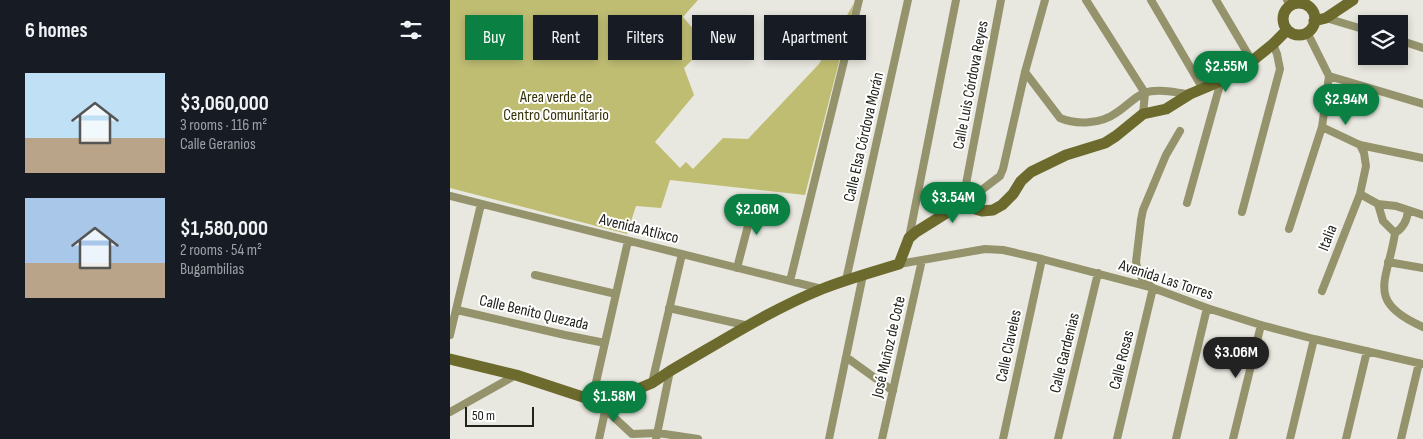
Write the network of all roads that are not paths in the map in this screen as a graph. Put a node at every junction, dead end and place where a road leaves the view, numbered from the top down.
1 (859, 0) edge
2 (908, 0) edge
3 (956, 0) edge
4 (1001, 0) edge
5 (1046, 0) edge
6 (1086, 0) edge
7 (1151, 0) edge
8 (1216, 0) edge
9 (1353, 0) edge
10 (1289, 3) edge
11 (1326, 18) junction
12 (1314, 21) junction
13 (1358, 28) edge
14 (1287, 30) junction
15 (1307, 32) junction
16 (1408, 43) edge
17 (1273, 44) junction
18 (1423, 48) edge
19 (1252, 61) junction
20 (1025, 72) junction
21 (1329, 76) junction
22 (1221, 81) junction
23 (1203, 89) junction
24 (1145, 93) junction
25 (1190, 94) junction
26 (1423, 104) edge
27 (1142, 114) junction
28 (1322, 127) junction
29 (1180, 131) dead end
30 (1360, 145) junction
31 (1423, 158) edge
32 (1360, 194) junction
33 (450, 196) edge
34 (755, 199) dead end
35 (481, 204) junction
36 (1187, 204) dead end
37 (1378, 204) junction
38 (962, 205) junction
39 (1408, 211) junction
40 (1242, 212) dead end
41 (1423, 215) edge
42 (1289, 229) dead end
43 (1395, 233) junction
44 (909, 238) junction
45 (628, 240) junction
46 (682, 254) junction
47 (1042, 259) junction
48 (922, 260) junction
49 (1388, 262) junction
50 (899, 264) junction
51 (737, 268) junction
52 (1423, 268) edge
53 (1098, 273) junction
54 (535, 275) dead end
55 (863, 275) junction
56 (846, 280) junction
57 (790, 281) junction
58 (1153, 288) junction
59 (822, 289) junction
60 (1322, 291) dead end
61 (616, 294) junction
62 (670, 308) junction
63 (1207, 308) junction
64 (457, 310) junction
65 (1261, 325) junction
66 (749, 326) junction
67 (1423, 327) edge
68 (450, 335) edge
69 (1314, 339) junction
70 (605, 342) junction
71 (1367, 351) junction
72 (846, 357) junction
73 (450, 359) edge
74 (1421, 364) edge
75 (670, 371) junction
76 (516, 375) junction
77 (652, 383) junction
78 (893, 391) junction
79 (592, 400) junction
80 (606, 405) junction
81 (450, 412) edge
82 (657, 436) edge
83 (630, 437) edge
84 (599, 439) edge
85 (698, 439) edge
86 (829, 439) edge
87 (882, 439) edge
88 (1003, 439) edge
89 (1058, 439) edge
90 (1117, 439) edge
91 (1176, 439) edge
92 (1233, 439) edge
93 (1290, 439) edge
94 (1346, 439) edge
95 (1401, 439) edge

1 - 57 street
2 - 56 street, Calle Elsa Córdova Morán
3 - 44 street
4 - 38 street, Calle Luis Córdova Reyes
5 - 20 street
6 - 24 street
7 - 23 street
8 - 19 street
9 - 11 street
10 - 12 street
10 - 14 street
11 - 12 street
11 - 13 street
12 - 15 street
14 - 15 street
14 - 17 street
15 - 21 street
16 - 18 street
17 - 19 street
17 - 40 street
19 - 22 street
20 - 24 street
20 - 38 street
21 - 26 street
21 - 28 street
22 - 23 street
22 - 36 street
23 - 25 street
24 - 25 street
24 - 27 street
25 - 27 street
27 - 38 street
28 - 30 street
28 - 42 street
29 - 58 street
30 - 31 street
30 - 32 street, Italia
32 - 37 street
32 - 60 street, Italia
33 - 35 street, Avenida Atlixco
34 - 51 street
35 - 45 street, Avenida Atlixco
35 - 64 street
37 - 39 street
37 - 43 street
38 - 44 street
39 - 41 street
39 - 43 street
43 - 49 street
44 - 50 street
45 - 46 street, Avenida Atlixco
45 - 61 street
46 - 51 street, Avenida Atlixco
46 - 62 street
47 - 48 street, Avenida Las Torres
47 - 53 street, Avenida Las Torres
47 - 88 street, Calle Claveles
48 - 50 street, Avenida Las Torres
48 - 78 street, José Muñoz de Cote
49 - 52 street
49 - 67 street
50 - 55 street
51 - 57 street, Avenida Atlixco
53 - 58 street, Avenida Las Torres
53 - 89 street, Calle Gardenias
54 - 61 street
55 - 56 street
55 - 72 street
56 - 59 street
57 - 59 street, Avenida Atlixco
58 - 63 street, Avenida Las Torres
58 - 90 street, Calle Rosas
59 - 66 street
61 - 70 street
62 - 66 street
62 - 77 street
63 - 65 street, Avenida Las Torres
63 - 91 street
64 - 68 street
64 - 70 street, Calle Benito Quezada
65 - 69 street, Avenida Las Torres
65 - 92 street
66 - 75 street
69 - 71 street, Avenida Las Torres
69 - 93 street
70 - 79 street
71 - 74 street, Avenida Las Torres
71 - 94 street
72 - 78 street
72 - 86 street
73 - 76 street
74 - 95 street
75 - 77 street
75 - 82 street
76 - 79 street
76 - 81 street
77 - 80 street
78 - 87 street, José Muñoz de Cote
79 - 80 street
80 - 83 street
80 - 84 street
82 - 83 street
82 - 85 street

